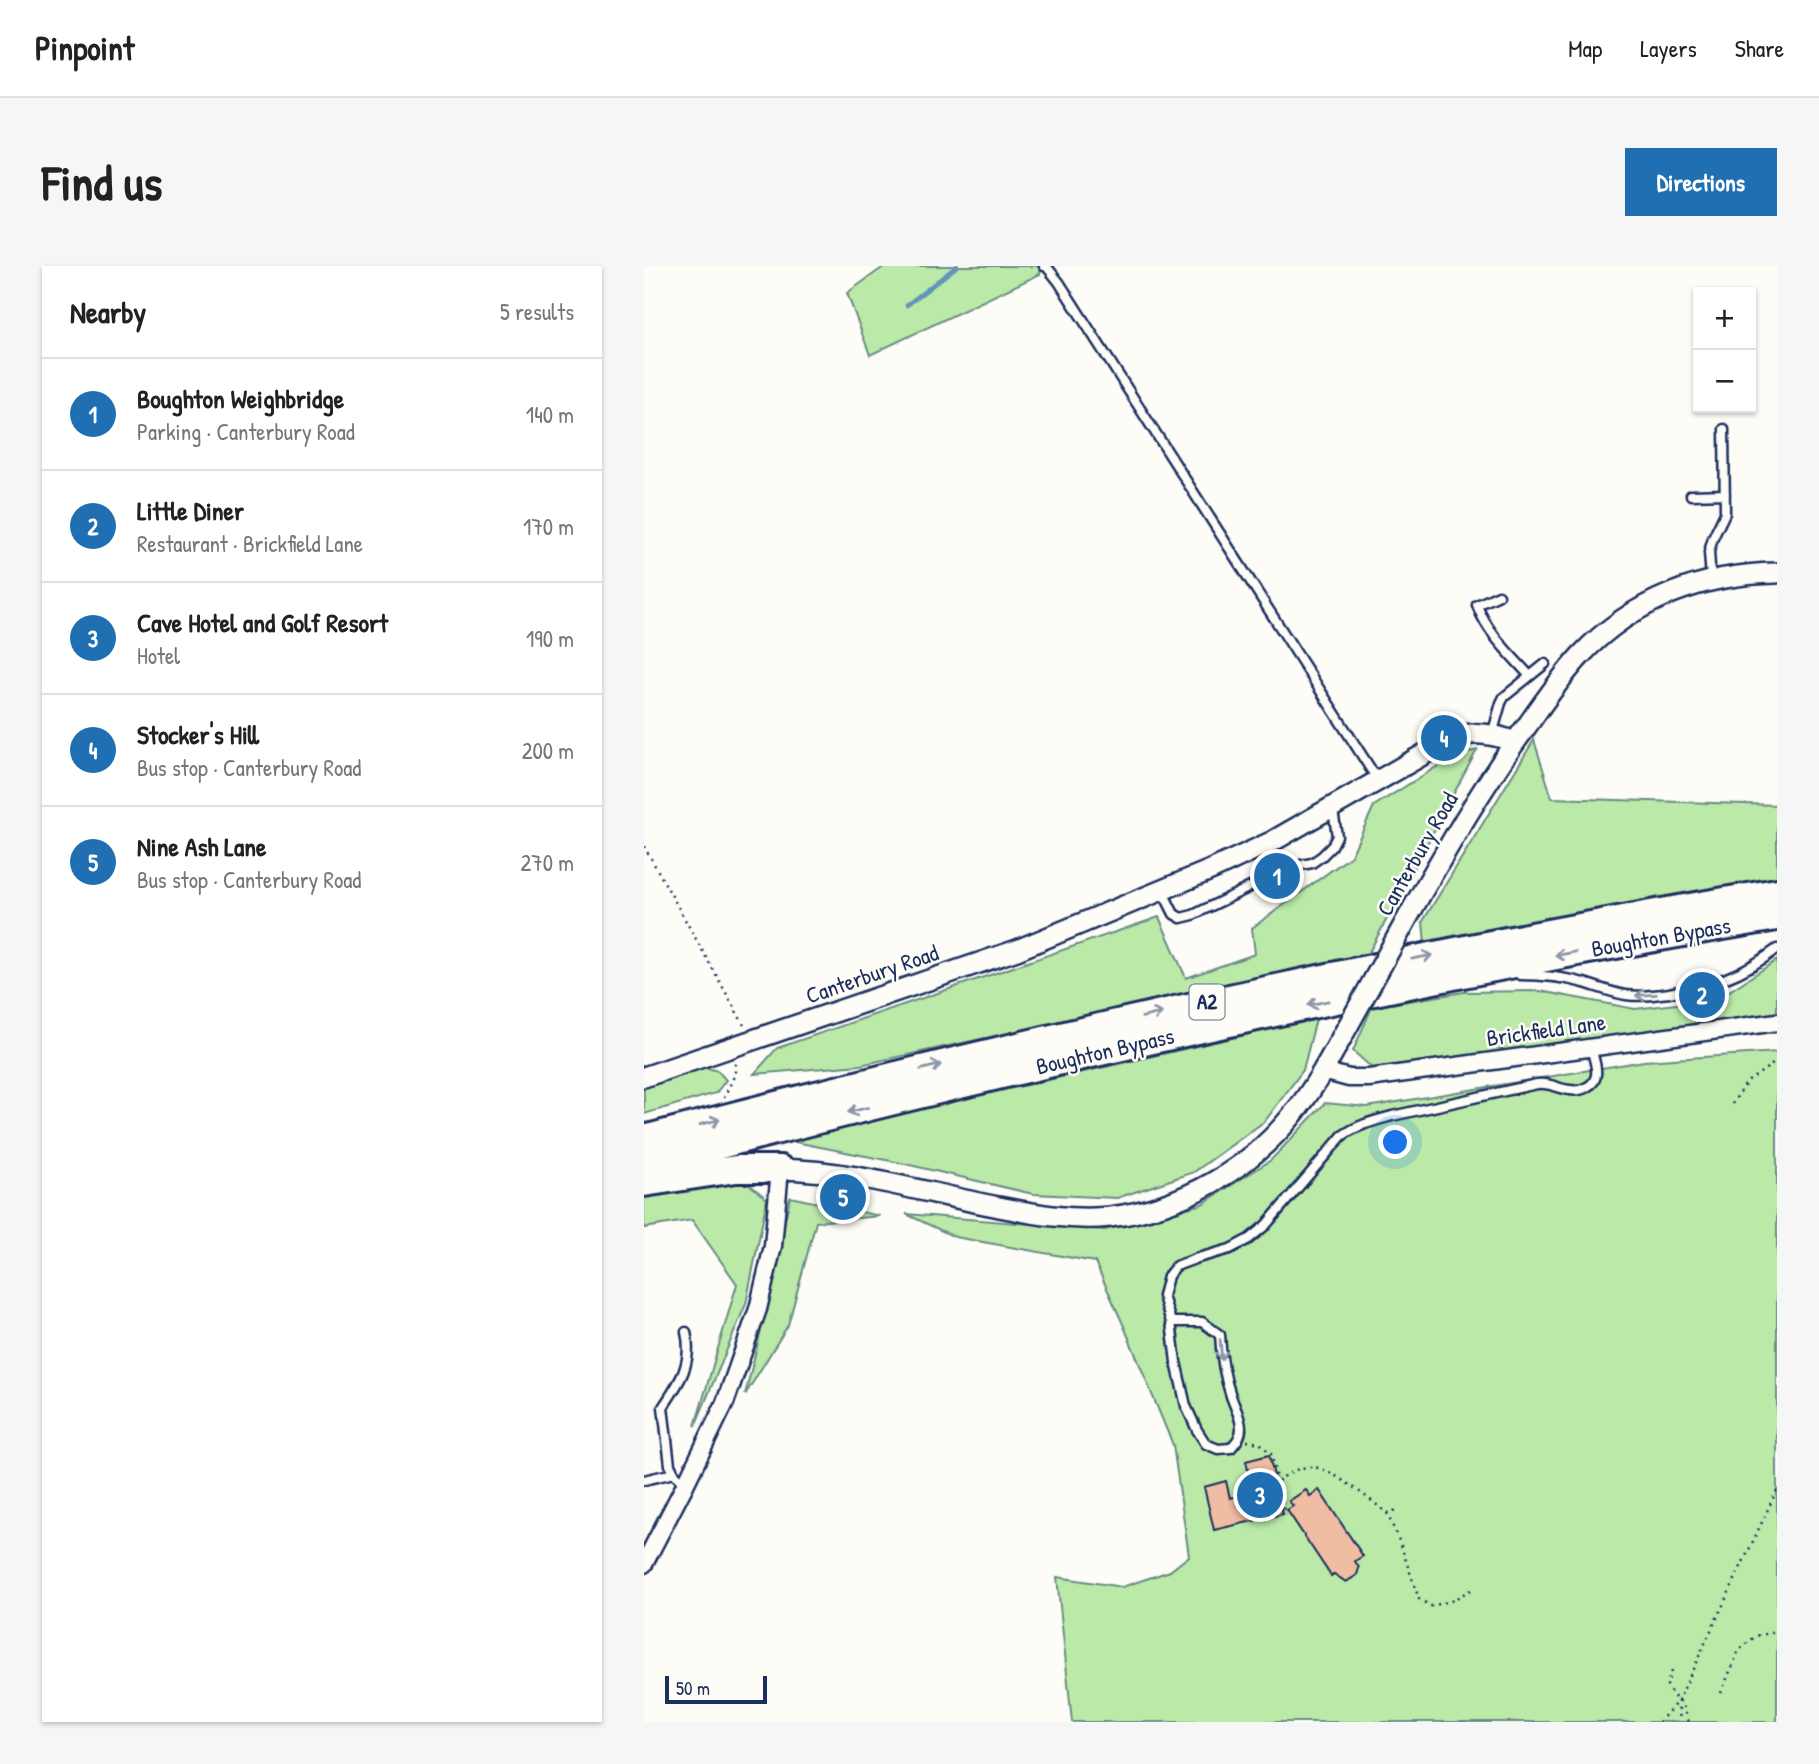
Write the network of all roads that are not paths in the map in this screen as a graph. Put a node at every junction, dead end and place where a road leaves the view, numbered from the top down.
1 (1046, 266) edge
2 (1724, 429) dead end
3 (1724, 494) junction
4 (1691, 495) dead end
5 (1777, 573) edge
6 (1711, 580) junction
7 (1499, 595) dead end
8 (1545, 664) dead end
9 (1530, 676) junction
10 (1492, 735) junction
11 (1515, 742) junction
12 (1379, 782) junction
13 (1332, 808) junction
14 (1162, 890) junction
15 (1777, 892) edge
16 (1777, 917) edge
17 (1777, 949) edge
18 (1419, 982) junction
19 (1777, 1022) edge
20 (1591, 1046) junction
21 (1323, 1071) junction
22 (644, 1077) edge
23 (644, 1139) edge
24 (644, 1165) edge
25 (780, 1169) junction
26 (644, 1183) edge
27 (1171, 1322) junction
28 (686, 1332) dead end
29 (674, 1473) junction
30 (644, 1480) edge
31 (685, 1485) junction
32 (644, 1564) edge

1 - 12 lane
2 - 3 lane
3 - 4 lane
3 - 6 lane
5 - 6 street
6 - 11 street
7 - 9 lane
8 - 9 lane
9 - 10 lane
10 - 11 street, Canterbury Road
10 - 12 street, Canterbury Road
11 - 21 street, Canterbury Road, bridge
12 - 13 street, Canterbury Road
13 - 14 street, Canterbury Road
13 - 14 lane
14 - 22 street, Canterbury Road
23 -> 15 highway, Boughton Bypass / A2
16 -> 18 highway, Boughton Bypass / A2
17 -> 18 lane
18 -> 24 highway, Boughton Bypass / A2
19 - 20 street, Brickfield Lane
20 - 21 street, Brickfield Lane
20 - 27 lane
21 - 25 street, Canterbury Road
25 - 26 highway
25 - 31 street
27 -> 27 lane
28 - 29 lane
29 - 30 lane
29 - 31 lane
31 - 32 street

